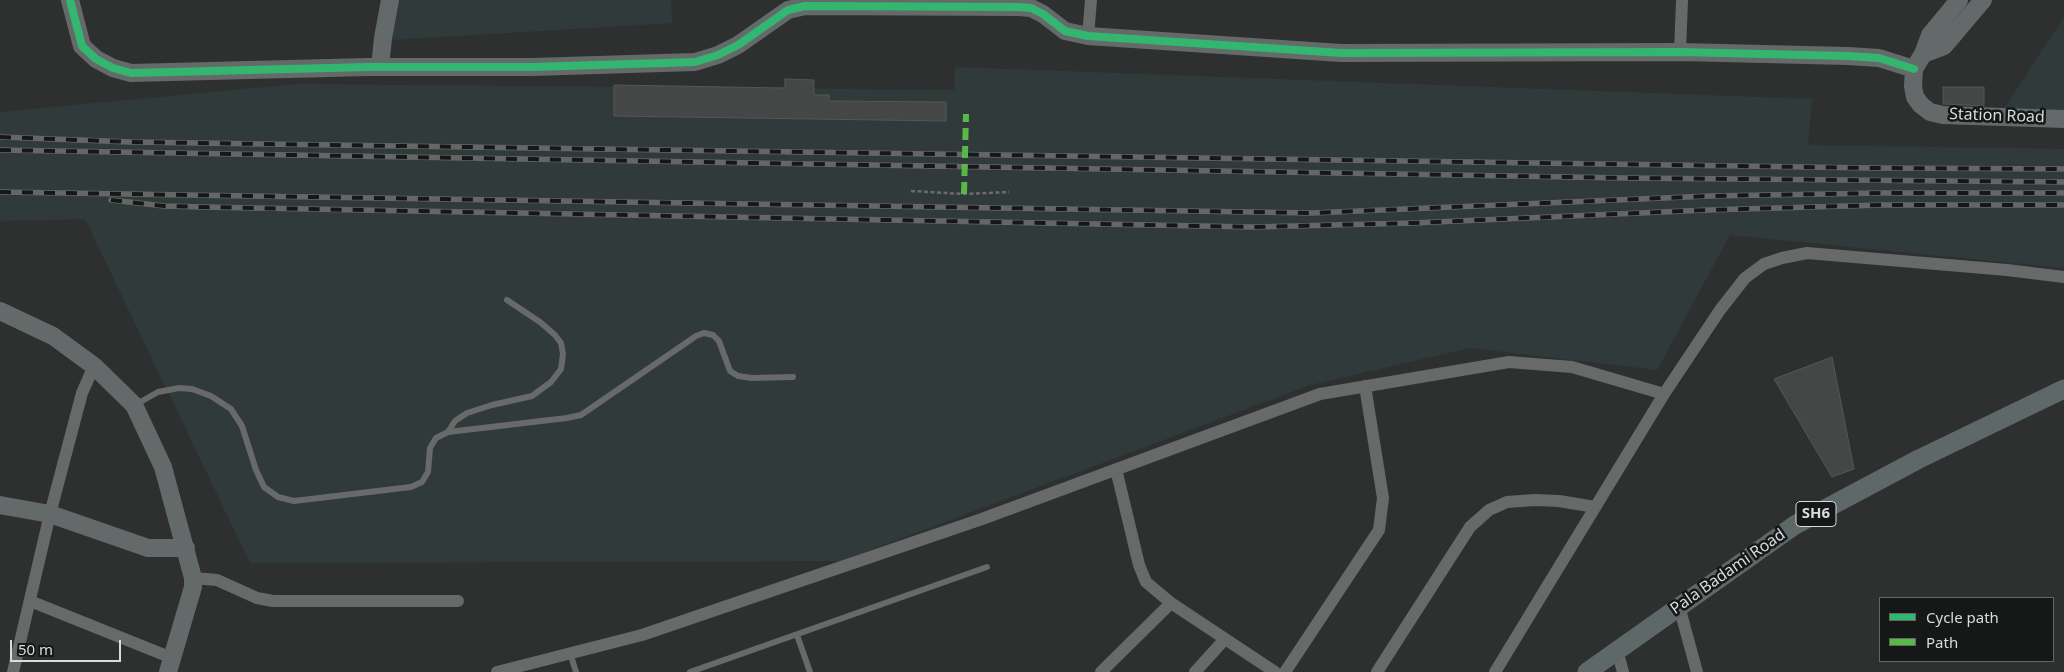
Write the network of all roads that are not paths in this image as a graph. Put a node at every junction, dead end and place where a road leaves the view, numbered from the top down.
1 (70, 0) edge
2 (390, 0) edge
3 (1091, 0) edge
4 (1682, 0) edge
5 (1959, 0) edge
6 (1984, 0) edge
7 (1088, 36) junction
8 (1680, 52) junction
9 (1918, 62) junction
10 (380, 68) junction
11 (2064, 119) edge
12 (2064, 277) edge
13 (507, 300) dead end
14 (0, 311) edge
15 (94, 366) junction
16 (792, 377) dead end
17 (1365, 386) junction
18 (2064, 388) edge
19 (1664, 394) junction
20 (134, 405) junction
21 (448, 432) junction
22 (1116, 469) junction
23 (0, 505) edge
24 (1595, 507) junction
25 (50, 514) junction
26 (186, 548) junction
27 (987, 567) dead end
28 (193, 578) junction
29 (30, 601) junction
30 (458, 601) dead end
31 (1170, 603) junction
32 (1678, 606) junction
33 (797, 635) junction
34 (1225, 639) junction
35 (1617, 650) junction
36 (570, 653) junction
37 (170, 665) edge
38 (712, 668) edge
39 (14, 672) edge
40 (497, 672) edge
41 (576, 672) edge
42 (690, 672) edge
43 (810, 672) edge
44 (1101, 672) edge
45 (1196, 672) edge
46 (1275, 672) edge
47 (1285, 672) edge
48 (1376, 672) edge
49 (1495, 672) edge
50 (1587, 672) edge
51 (1623, 672) edge
52 (1698, 672) edge

1 - 10 street
2 - 10 street
3 - 7 street
4 - 8 street
5 - 9 street
6 - 9 street
7 - 8 street
7 - 10 street
8 - 9 street
9 - 11 street, Station Road
12 - 19 street
13 - 21 lane
14 - 15 street
15 - 20 street
15 - 25 street
16 - 21 lane
17 - 19 street
17 - 22 street
17 - 47 street
18 - 32 main road, Pala Badami Road / SH6
19 - 24 street
20 - 21 lane
20 - 26 street
22 - 31 street
22 - 36 street
23 - 25 street
24 - 48 street
24 - 49 street
25 - 26 street
25 - 29 street
26 - 28 street
27 - 33 lane
28 - 30 street
28 - 37 street
29 - 37 street
29 - 39 street
31 - 34 street
31 - 44 street
32 - 35 main road, Pala Badami Road / SH6
32 - 52 street
33 - 38 lane
33 - 43 lane
34 - 45 street
34 - 46 street
35 - 50 main road, Pala Badami Road / SH6
35 - 51 street
36 - 40 street
36 - 41 lane
38 - 42 lane

